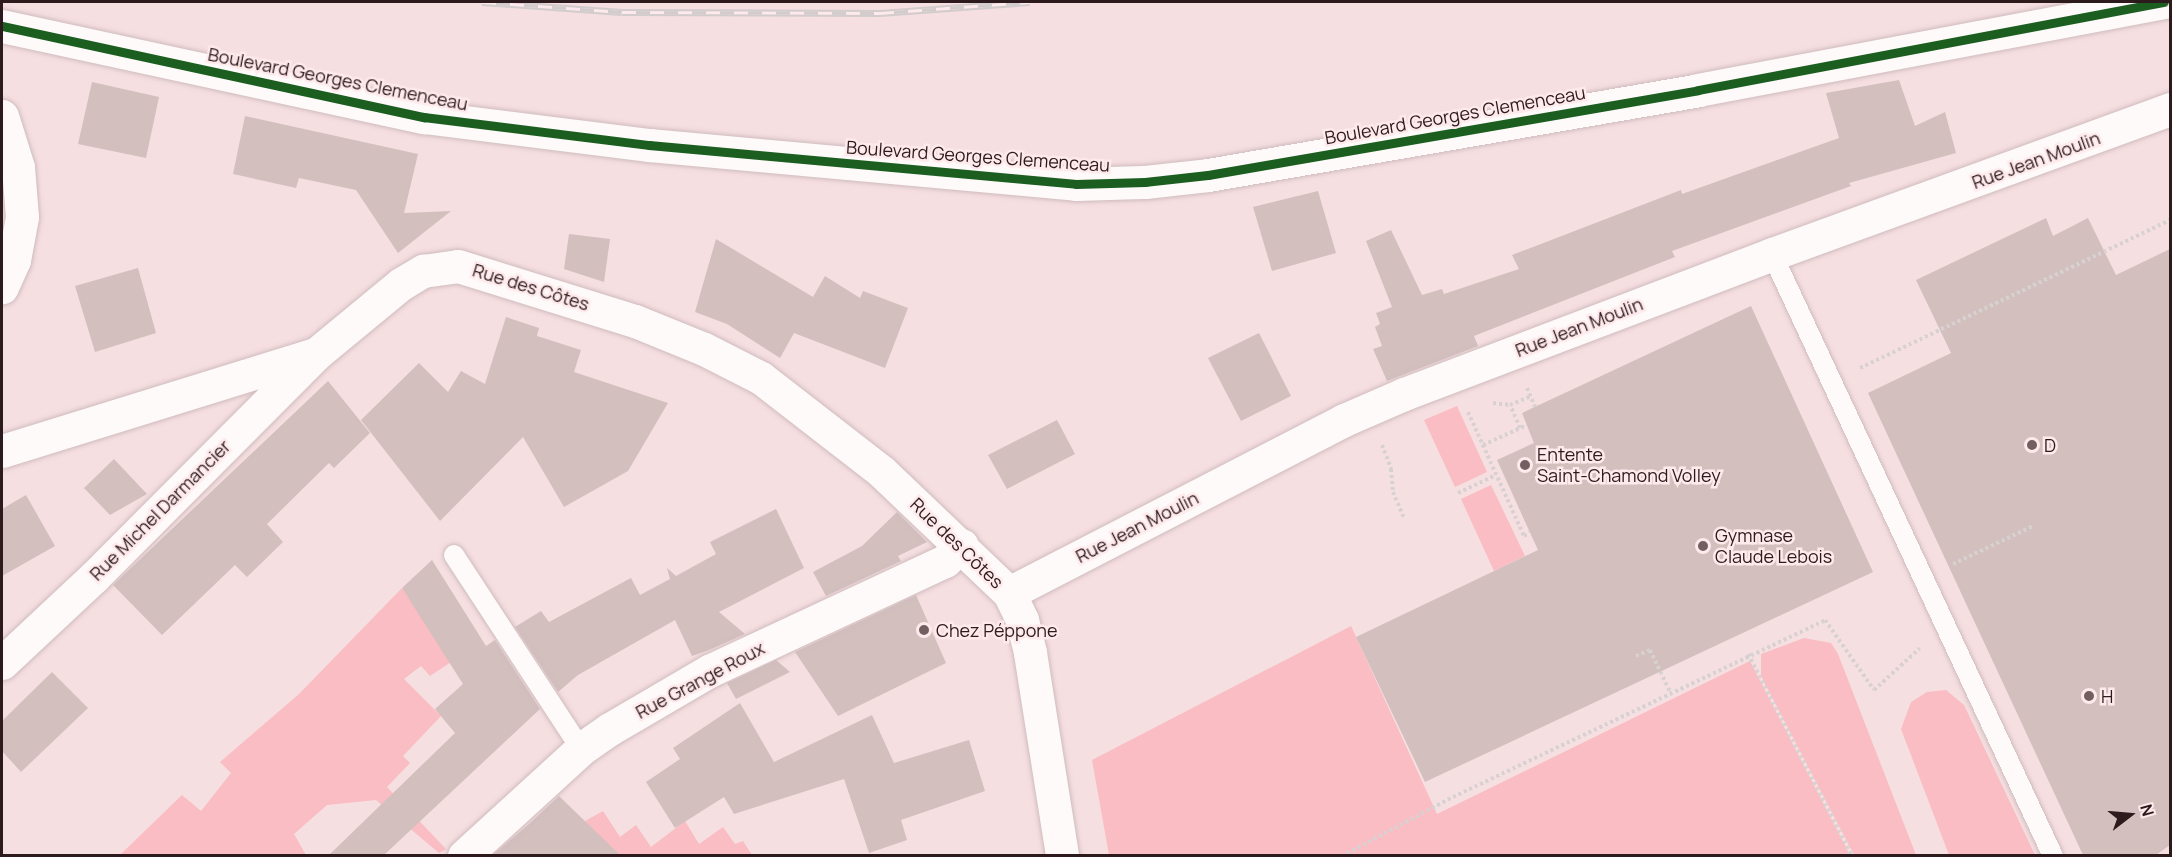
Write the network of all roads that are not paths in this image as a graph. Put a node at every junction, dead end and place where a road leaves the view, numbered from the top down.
1 (2164, 2) edge
2 (2, 26) edge
3 (2170, 109) edge
4 (2, 116) edge
5 (1772, 254) junction
6 (2, 287) edge
7 (316, 354) junction
8 (2, 451) edge
9 (962, 545) junction
10 (454, 555) dead end
11 (1009, 593) junction
12 (2, 663) edge
13 (580, 750) junction
14 (464, 855) edge
15 (1062, 855) edge
16 (2053, 855) edge

1 - 2 street, Boulevard Georges Clemenceau
3 - 5 street, Rue Jean Moulin
4 - 6 street
5 - 11 street, Rue Jean Moulin
5 - 16 lane
7 - 8 street, Rue des Côtes
7 - 9 street, Rue des Côtes
7 - 12 street, Rue Michel Darmancier
9 - 11 street, Rue des Côtes
9 - 13 street, Rue Grange Roux
10 - 13 lane
11 - 15 street, Rue des Côtes
13 - 14 street, Rue Grange Roux

